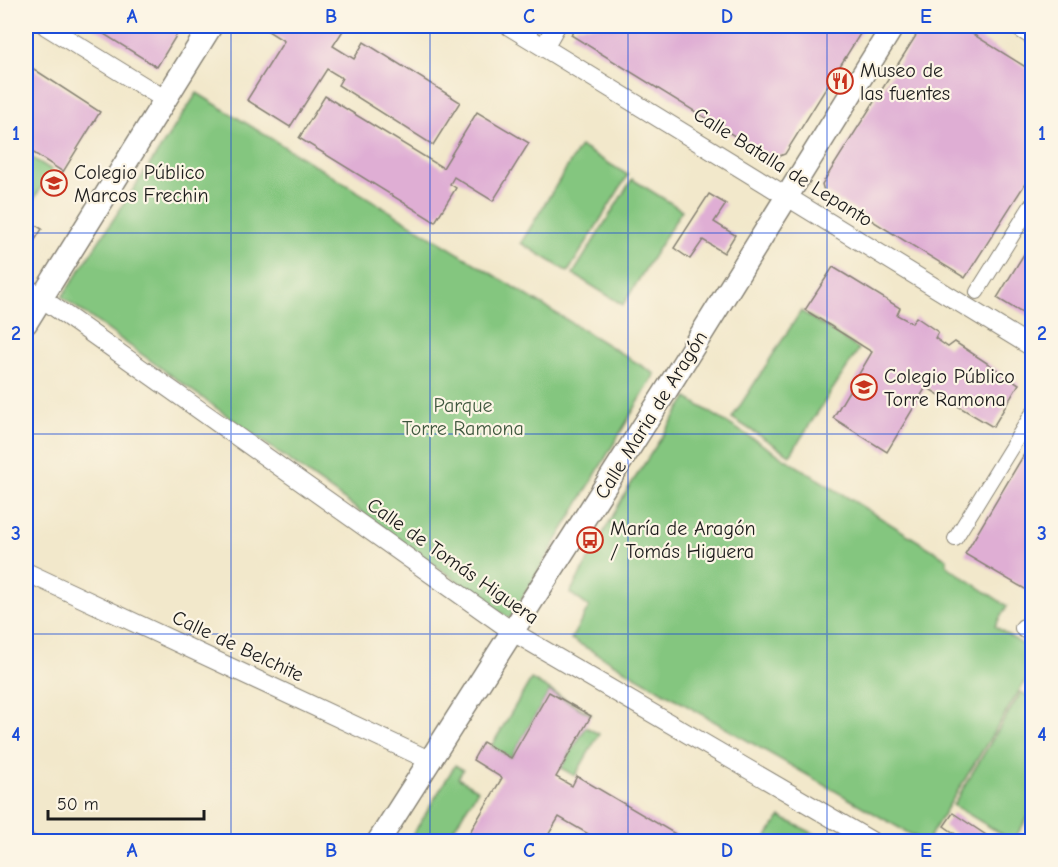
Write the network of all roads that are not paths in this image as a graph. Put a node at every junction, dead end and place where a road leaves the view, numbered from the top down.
1 (46, 26) edge
2 (211, 26) edge
3 (509, 26) edge
4 (556, 26) edge
5 (893, 26) edge
6 (1024, 26) edge
7 (1032, 31) edge
8 (544, 47) junction
9 (166, 100) junction
10 (787, 196) junction
11 (1032, 204) edge
12 (33, 292) edge
13 (978, 292) dead end
14 (26, 323) edge
15 (1032, 347) edge
16 (1032, 414) edge
17 (955, 539) dead end
18 (26, 572) edge
19 (513, 632) junction
20 (431, 761) junction
21 (378, 842) edge
22 (873, 842) edge

1 - 9 street
2 - 9 street
3 - 8 street, Calle Batalla de Lepanto
4 - 8 street
5 - 10 street, Calle Maria de Aragón
6 - 7 main road
8 - 10 street, Calle Batalla de Lepanto
9 - 12 street
10 - 15 street, Calle Batalla de Lepanto
10 - 19 street, Calle Maria de Aragón
11 - 13 street
12 - 14 street
12 - 19 street, Calle de Tomás Higuera
16 - 17 street
18 - 20 street, Calle de Belchite
19 - 20 street, Calle Maria de Aragón
19 - 22 street, Calle de Tomás Higuera
20 - 21 street, Calle Maria de Aragón

